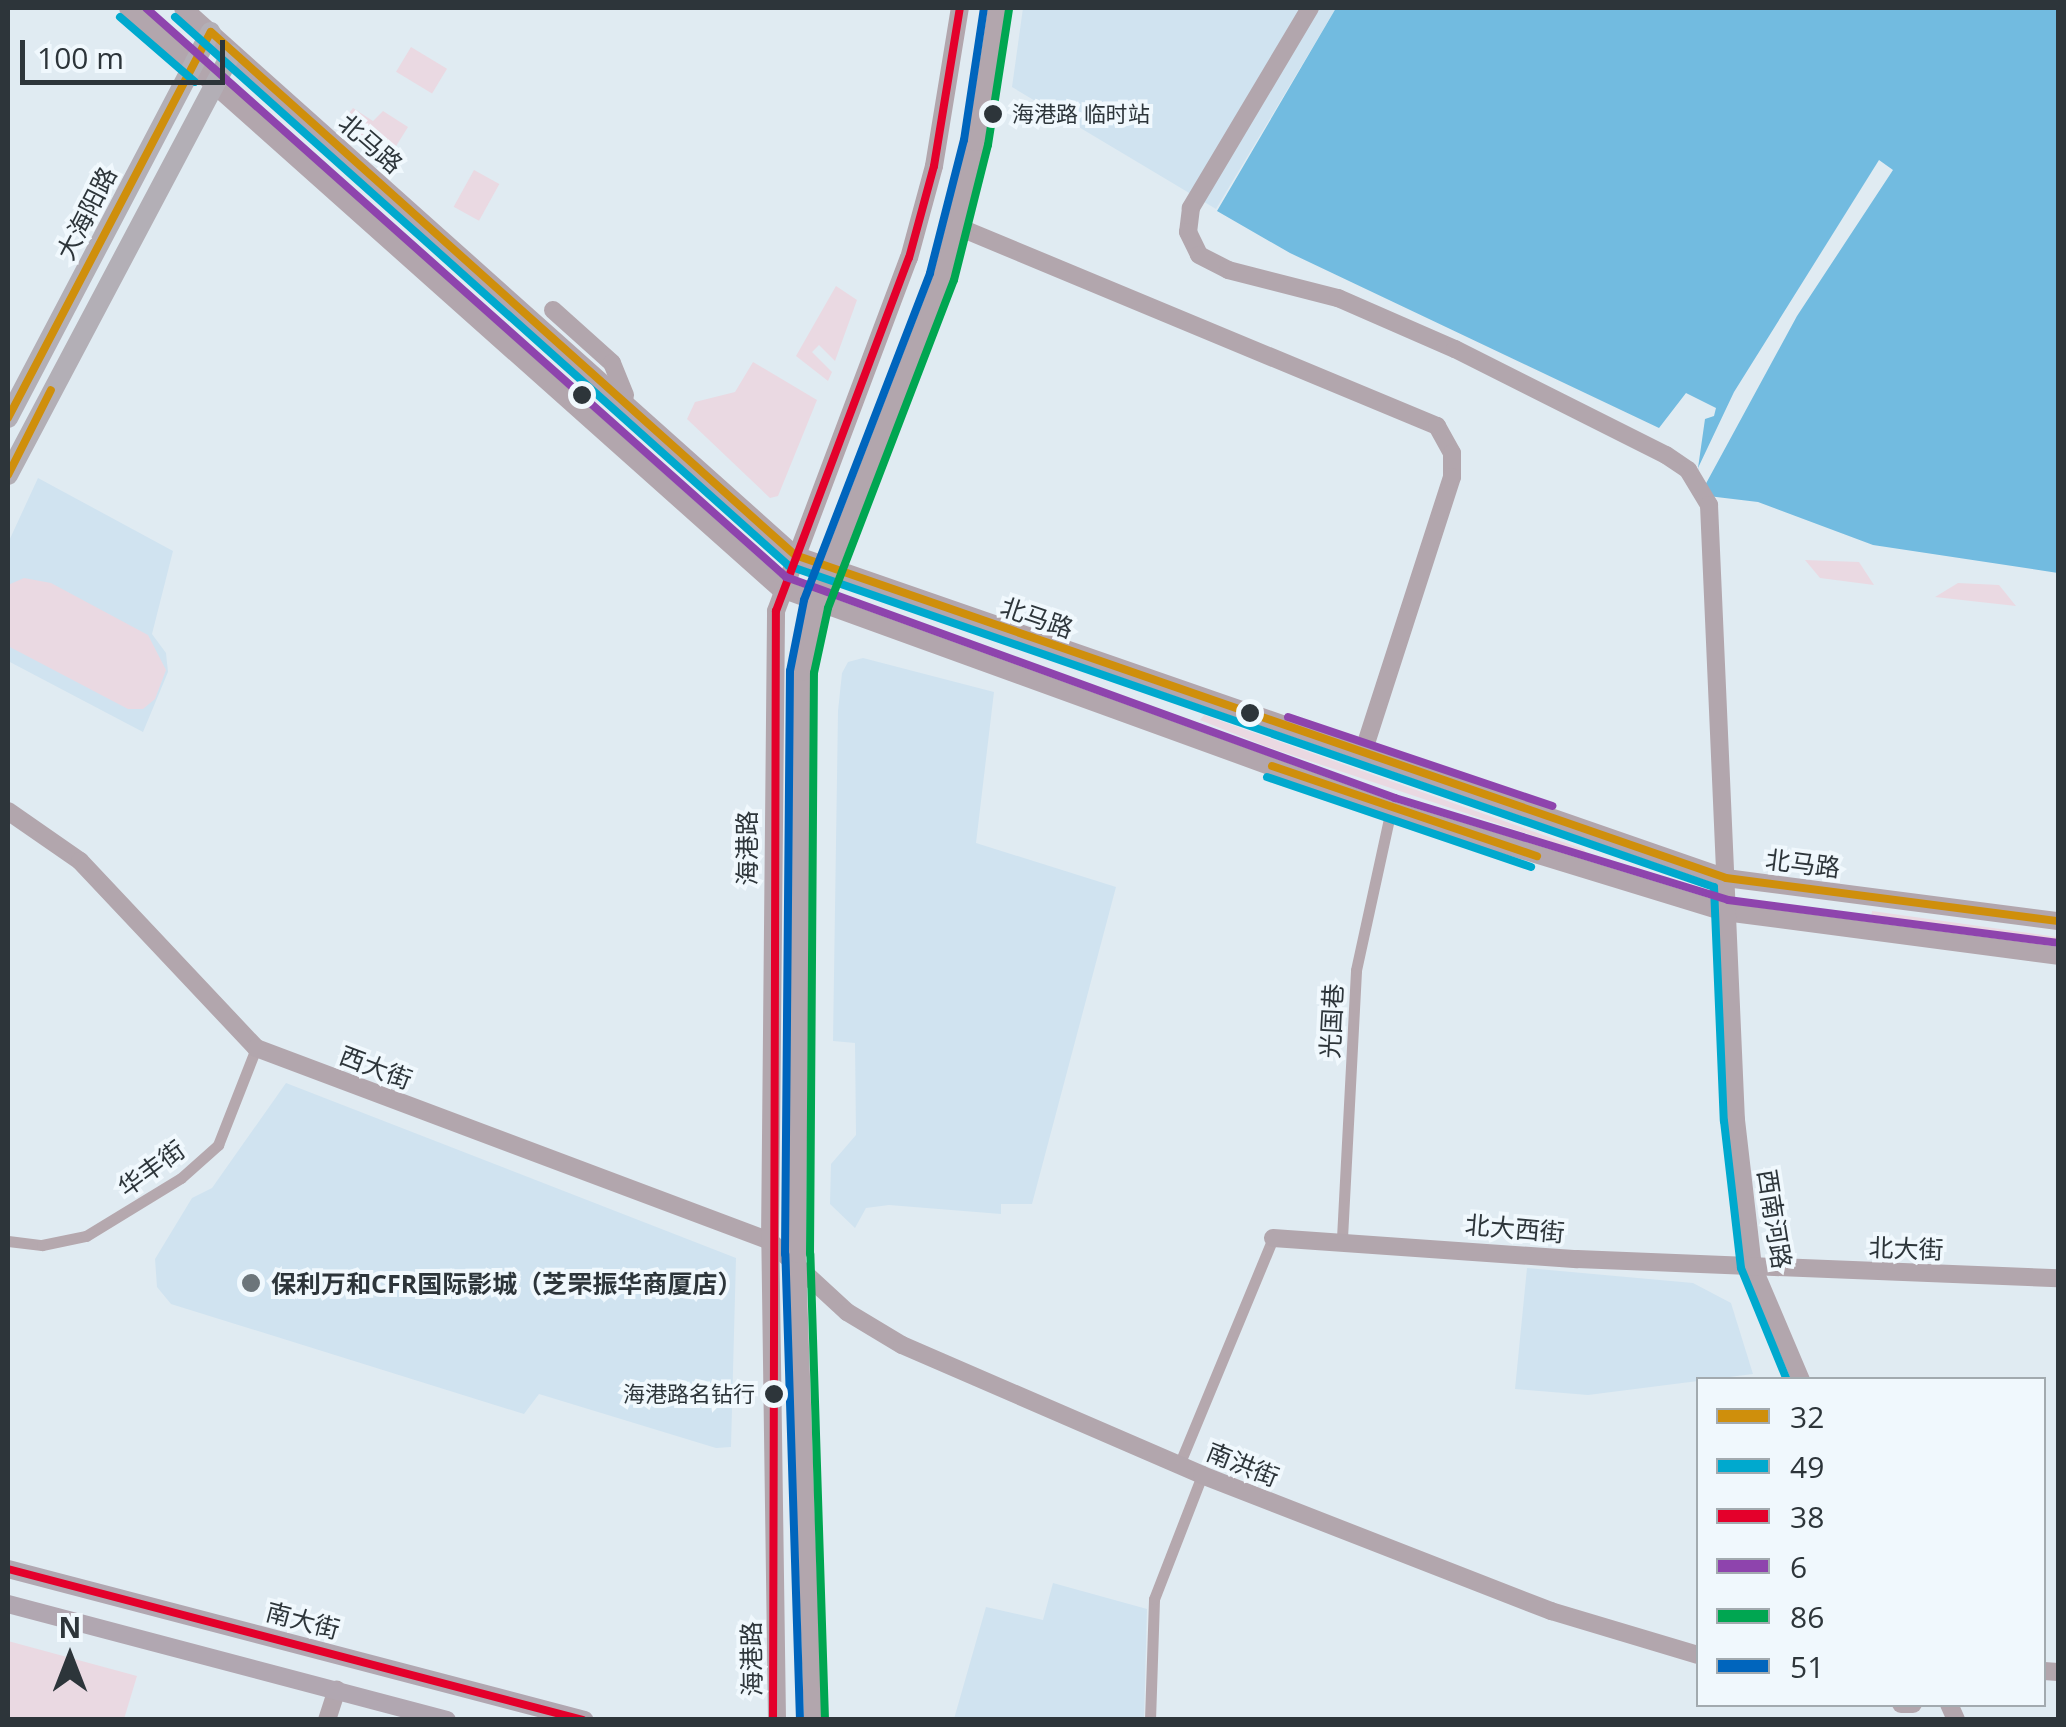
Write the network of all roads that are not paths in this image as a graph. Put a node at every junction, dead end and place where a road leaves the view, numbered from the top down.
1 (128, 8) edge
2 (183, 8) edge
3 (996, 8) edge
4 (1310, 8) edge
5 (956, 10) edge
6 (211, 32) junction
7 (231, 54) junction
8 (193, 62) junction
9 (216, 85) junction
10 (956, 226) junction
11 (553, 310) dead end
12 (627, 400) junction
13 (8, 418) edge
14 (8, 475) edge
15 (794, 555) junction
16 (828, 571) junction
17 (779, 588) junction
18 (816, 604) junction
19 (1362, 755) junction
20 (1391, 810) junction
21 (8, 811) edge
22 (1726, 878) junction
23 (1725, 912) junction
24 (2058, 922) edge
25 (2058, 956) edge
26 (256, 1048) junction
27 (1273, 1238) joint
28 (1342, 1238) junction
29 (8, 1241) edge
30 (770, 1242) junction
31 (798, 1262) junction
32 (1752, 1266) junction
33 (2058, 1278) edge
34 (1800, 1377) edge
35 (1179, 1464) junction
36 (1202, 1475) junction
37 (8, 1569) edge
38 (8, 1604) edge
39 (1696, 1654) edge
40 (336, 1690) junction
41 (776, 1715) edge
42 (327, 1720) edge
43 (447, 1720) edge
44 (585, 1720) edge
45 (813, 1720) edge
46 (1150, 1720) edge

1 - 8 main road
2 - 6 main road, 北马路
3 - 10 main road, 海港路
4 - 22 main road, 西南河路
5 - 15 main road, 海港路
6 - 7 main road, 北马路
6 - 8 highway, 大海阳路
7 - 9 highway, 大海阳路
7 - 12 main road, 北马路
8 - 9 main road
8 - 13 highway, 大海阳路
9 - 14 highway, 大海阳路
9 - 17 main road
10 - 16 main road, 海港路
10 - 19 main road
11 - 12 main road
12 - 15 main road, 北马路
15 - 16 main road, 北马路
15 - 17 main road, 海港路
16 - 18 main road, 海港路
16 - 19 main road, 北马路
17 - 18 main road
17 - 30 main road, 海港路
18 - 20 main road
18 - 31 main road, 海港路
19 - 22 main road, 北马路
20 - 23 main road
20 - 28 street, 光国巷
21 - 26 main road, 西大街
22 - 23 main road, 西南河路
22 - 24 main road, 北马路
23 - 25 main road
23 - 32 main road, 西南河路
26 - 29 street, 华丰街
26 - 30 main road, 西大街
27 - 28 main road, 北大西街
27 - 35 street
28 - 32 main road, 北大西街
30 - 31 main road, 西大街
30 - 41 main road, 海港路
31 - 35 main road, 南洪街
31 - 45 main road, 海港路
32 - 33 main road, 北大街
32 - 34 main road, 西南河路
35 - 36 main road, 南洪街
36 - 39 main road, 南洪街
36 - 46 street
37 - 44 main road, 南大街
38 - 40 main road
40 - 42 main road
40 - 43 main road

